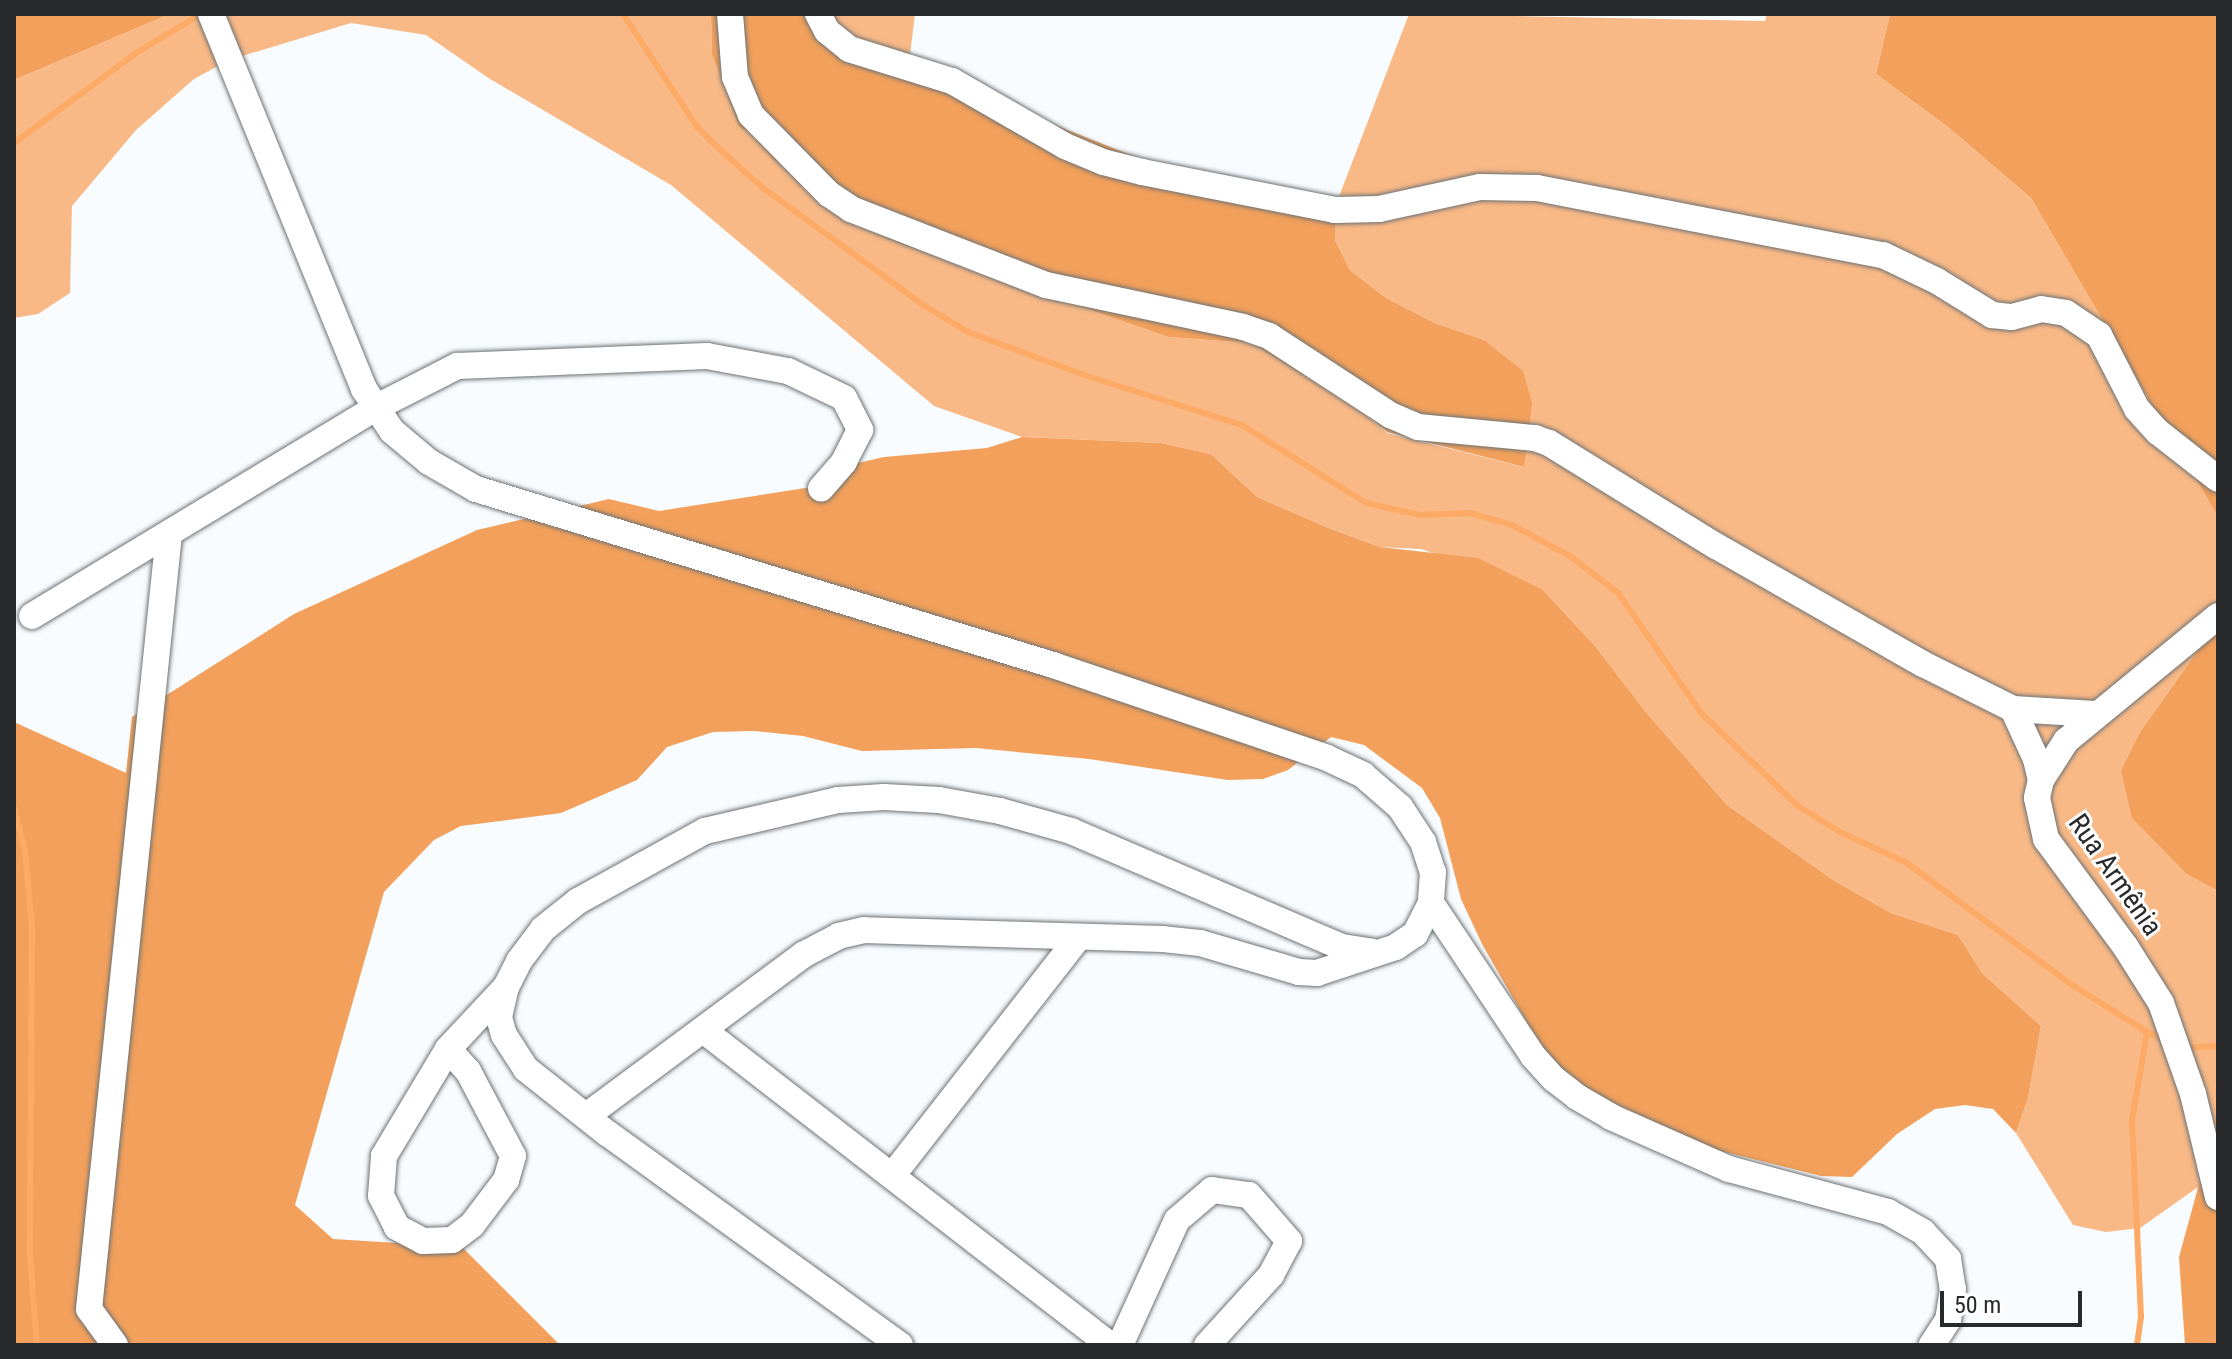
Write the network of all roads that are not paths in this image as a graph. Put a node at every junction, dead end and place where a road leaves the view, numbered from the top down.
1 (730, 14) edge
2 (818, 14) edge
3 (210, 15) edge
4 (377, 407) junction
5 (2218, 479) edge
6 (821, 488) dead end
7 (169, 533) junction
8 (32, 616) dead end
9 (2218, 616) edge
10 (2013, 709) junction
11 (2095, 714) junction
12 (2041, 780) junction
13 (1431, 903) junction
14 (1079, 937) junction
15 (1372, 952) junction
16 (506, 987) junction
17 (703, 1030) junction
18 (448, 1049) junction
19 (586, 1116) junction
20 (892, 1176) junction
21 (2218, 1197) edge
22 (115, 1345) edge
23 (900, 1345) edge
24 (1110, 1345) edge
25 (1120, 1345) edge
26 (1207, 1345) edge
27 (1932, 1345) edge

1 - 10 street
2 - 5 street
3 - 4 street
4 - 6 street
4 - 7 street
4 - 13 street
7 - 8 street
7 - 22 street
9 - 11 street, Rua Armênia
10 - 11 street
10 - 12 street
11 - 12 street, Rua Armênia
12 - 21 street, Rua Armênia
13 - 15 street
13 - 27 street
14 - 15 street
14 - 17 street
14 - 20 street
15 - 16 street
16 - 18 street
16 - 19 street
17 - 19 street
17 - 20 street
18 - 18 street
19 - 23 street
20 - 24 street
25 - 26 street

